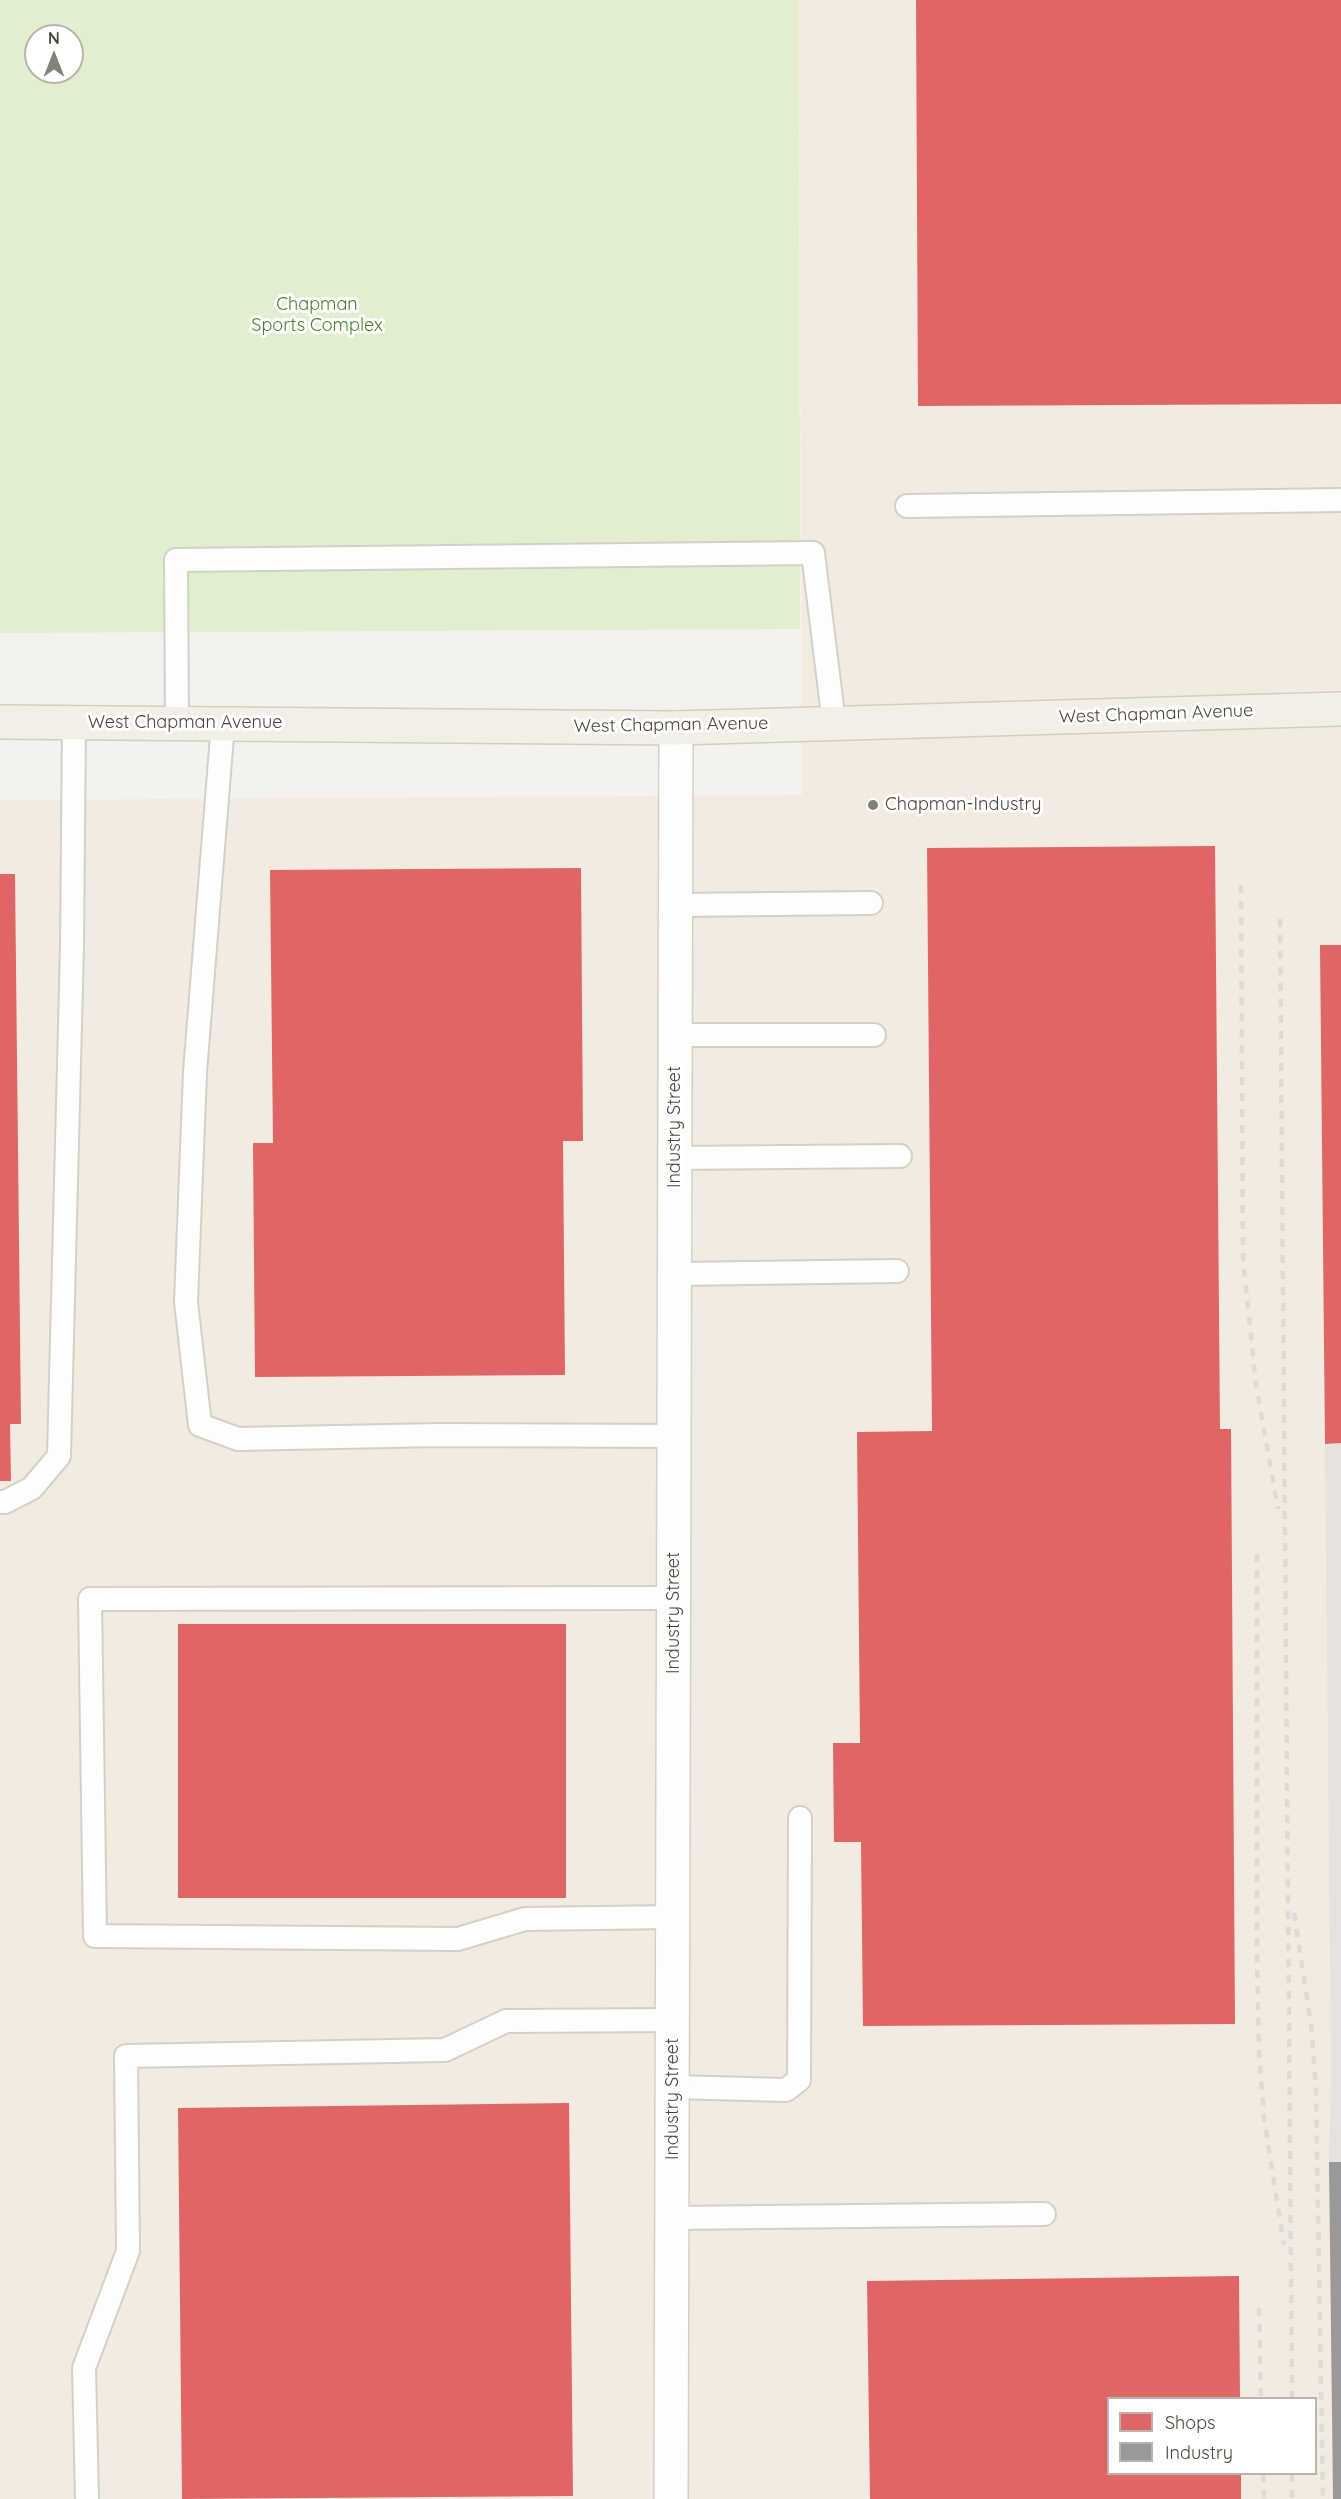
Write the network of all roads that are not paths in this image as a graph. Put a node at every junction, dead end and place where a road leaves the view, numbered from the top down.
1 (1341, 500) edge
2 (907, 506) dead end
3 (1341, 709) edge
4 (0, 722) edge
5 (74, 723) junction
6 (177, 723) junction
7 (223, 723) junction
8 (834, 723) junction
9 (676, 728) junction
10 (871, 903) dead end
11 (676, 905) junction
12 (676, 1035) junction
13 (874, 1035) dead end
14 (900, 1156) dead end
15 (675, 1158) junction
16 (897, 1272) dead end
17 (675, 1274) junction
18 (675, 1436) junction
19 (0, 1502) edge
20 (674, 1598) junction
21 (800, 1818) dead end
22 (673, 1917) junction
23 (673, 2020) junction
24 (673, 2087) junction
25 (1044, 2214) dead end
26 (672, 2218) junction
27 (87, 2499) edge
28 (671, 2499) edge

1 - 2 lane
3 - 8 main road, West Chapman Avenue
4 - 5 main road, West Chapman Avenue
5 - 6 main road, West Chapman Avenue
5 - 19 lane
6 - 7 main road, West Chapman Avenue
6 - 8 lane
7 - 9 main road, West Chapman Avenue
7 - 18 lane
8 - 9 main road, West Chapman Avenue
9 - 11 street, Industry Street
10 - 11 lane
11 - 12 street, Industry Street
12 - 13 lane
12 - 15 street, Industry Street
14 - 15 lane
15 - 17 street, Industry Street
16 - 17 lane
17 - 18 street, Industry Street
18 - 20 street, Industry Street
20 - 22 street, Industry Street
20 - 22 lane
21 - 24 lane
22 - 23 street, Industry Street
23 - 24 street, Industry Street
23 - 27 lane
24 - 26 street, Industry Street
25 - 26 lane
26 - 28 street, Industry Street

